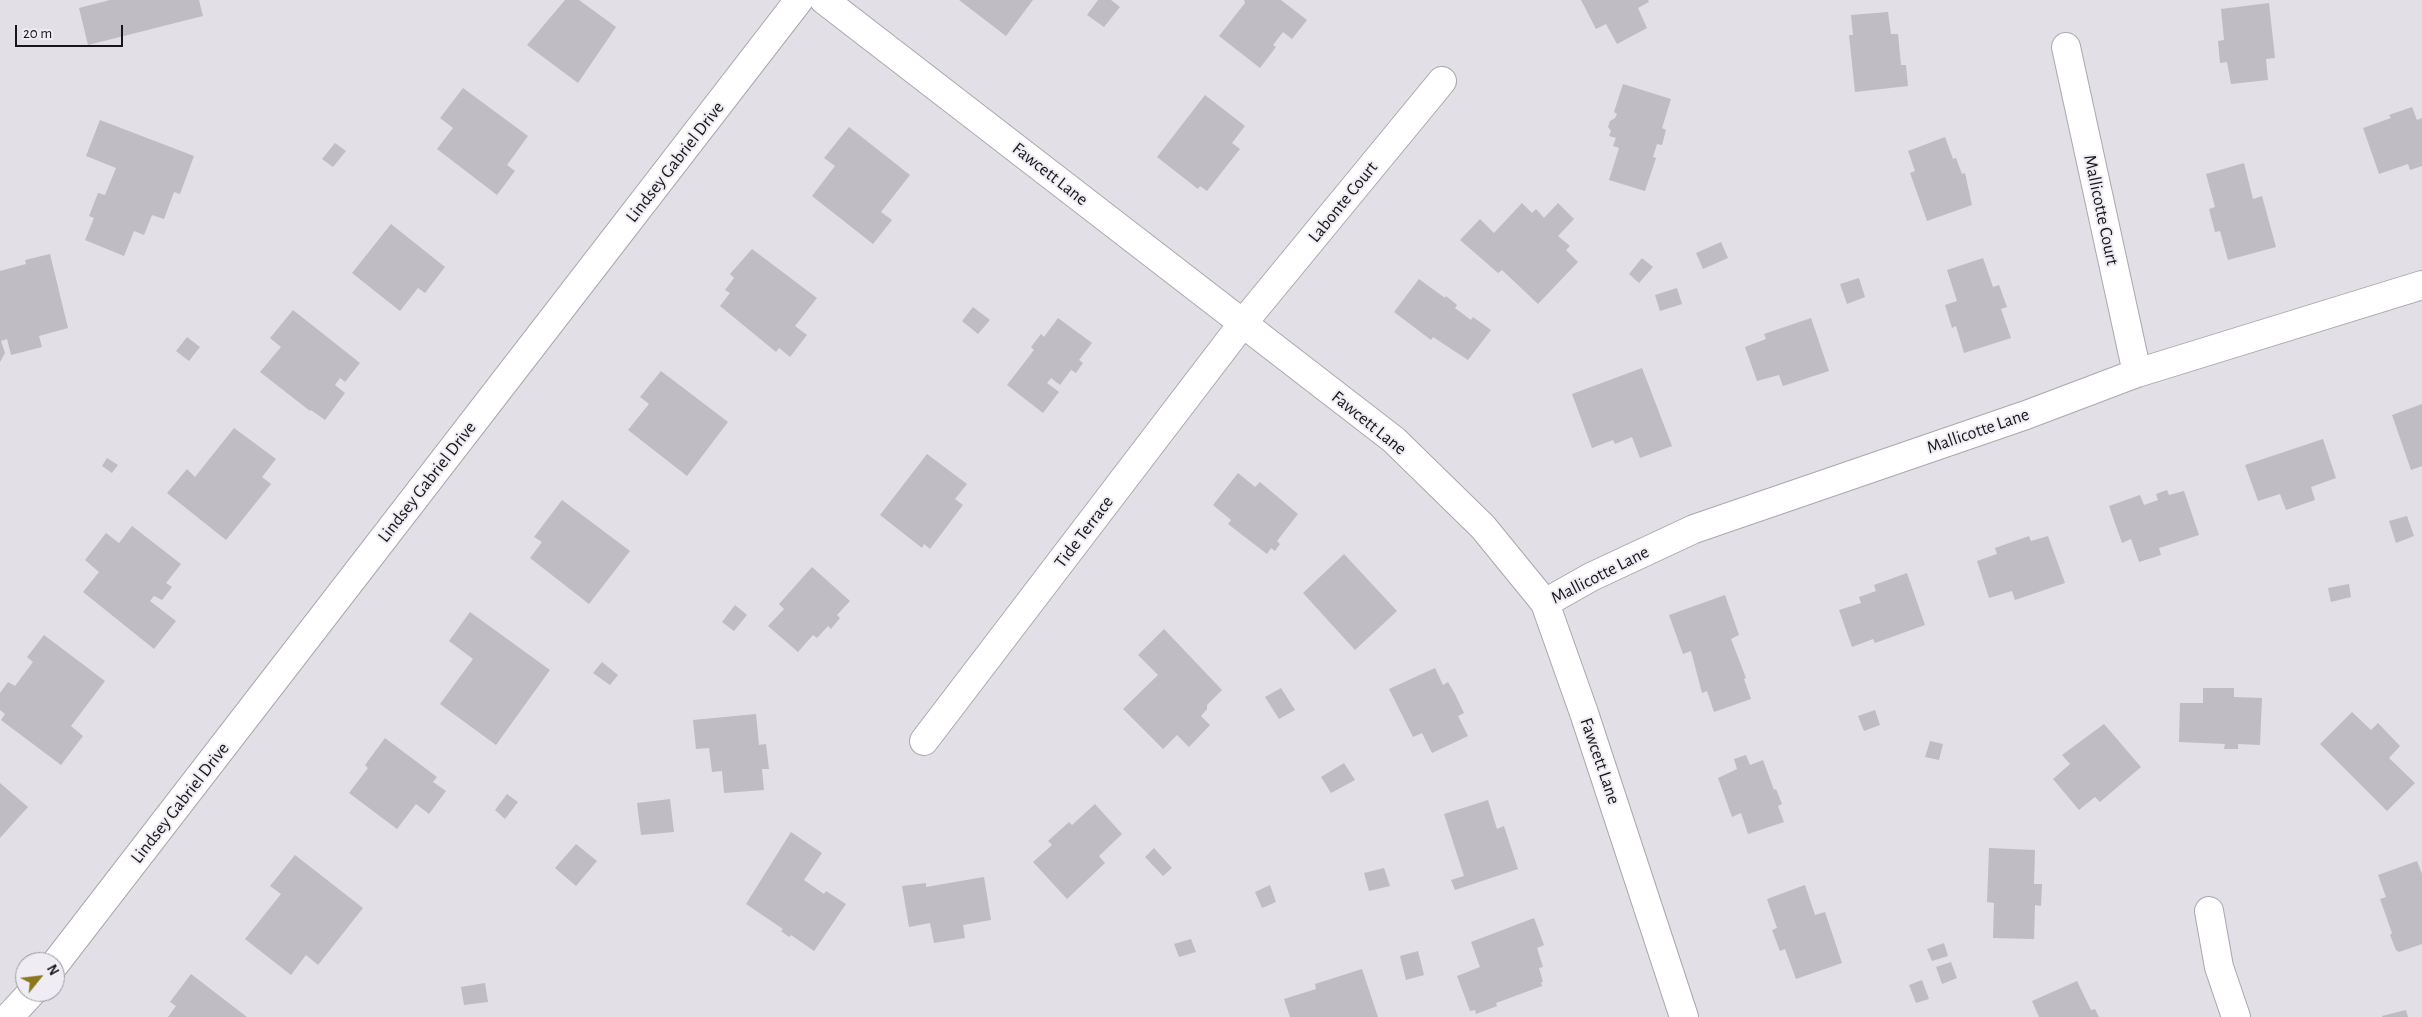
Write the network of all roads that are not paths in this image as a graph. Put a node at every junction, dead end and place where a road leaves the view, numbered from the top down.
1 (799, 0) edge
2 (824, 0) edge
3 (2066, 47) dead end
4 (1442, 81) dead end
5 (2422, 285) edge
6 (1243, 323) junction
7 (2137, 373) junction
8 (1544, 604) junction
9 (924, 741) dead end
10 (2209, 911) dead end
11 (64, 952) edge
12 (23, 1002) edge
13 (10, 1017) edge
14 (1684, 1017) edge
15 (2236, 1017) edge

1 - 11 street, Lindsey Gabriel Drive
2 - 6 street, Fawcett Lane
3 - 7 street, Mallicotte Court
4 - 6 street, Labonte Court
5 - 7 street, Mallicotte Lane
6 - 8 street, Fawcett Lane
6 - 9 street, Tide Terrace
7 - 8 street, Mallicotte Lane
8 - 14 street, Fawcett Lane
10 - 15 street
12 - 13 street

